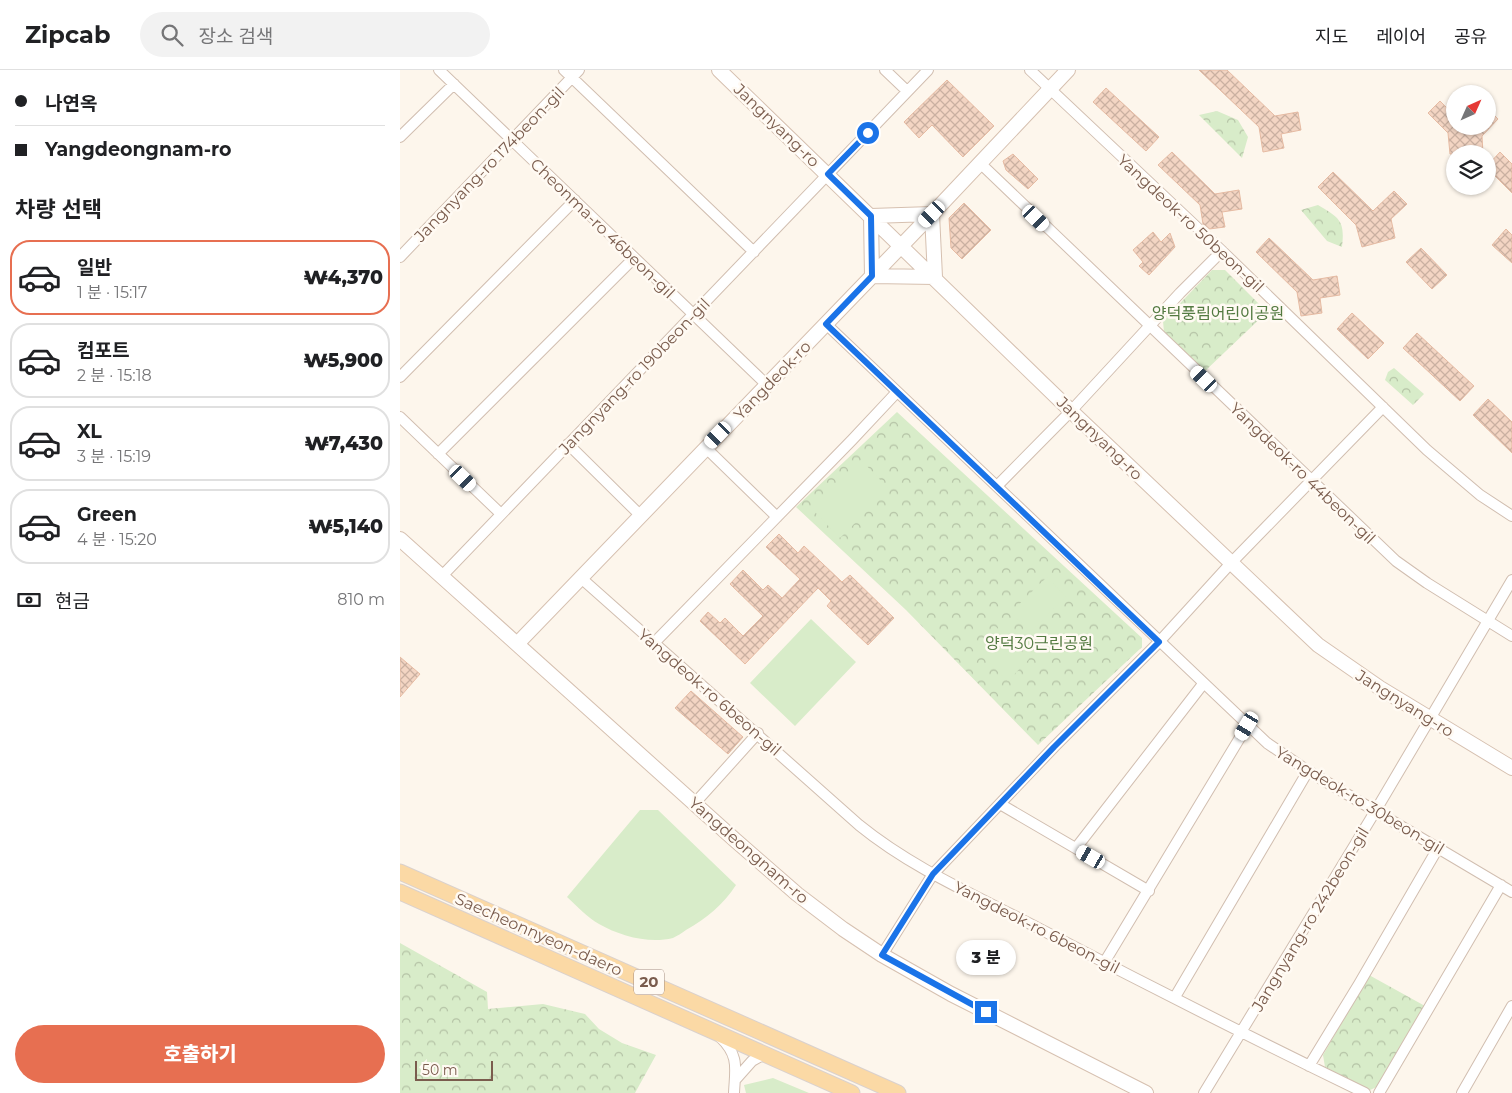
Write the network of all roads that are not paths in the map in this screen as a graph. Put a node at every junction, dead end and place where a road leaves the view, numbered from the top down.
1 (439, 70) edge
2 (719, 70) edge
3 (885, 70) edge
4 (928, 70) edge
5 (1030, 70) edge
6 (1068, 70) edge
7 (571, 72) edge
8 (454, 84) junction
9 (1050, 89) junction
10 (907, 91) junction
11 (400, 137) edge
12 (512, 140) junction
13 (980, 164) junction
14 (828, 174) junction
15 (575, 200) junction
16 (932, 214) junction
17 (871, 216) junction
18 (902, 245) junction
19 (1222, 251) junction
20 (754, 252) junction
21 (400, 257) edge
22 (634, 258) junction
23 (872, 276) junction
24 (935, 278) junction
25 (693, 314) junction
26 (826, 324) junction
27 (1149, 326) junction
28 (400, 377) edge
29 (767, 385) junction
30 (897, 392) junction
31 (1383, 407) junction
32 (1071, 410) junction
33 (400, 417) edge
34 (568, 444) junction
35 (706, 448) junction
36 (438, 454) junction
37 (1311, 480) junction
38 (997, 486) junction
39 (501, 514) junction
40 (641, 516) junction
41 (1512, 516) edge
42 (777, 517) junction
43 (400, 539) edge
44 (1231, 563) junction
45 (441, 577) junction
46 (581, 578) junction
47 (1512, 580) edge
48 (1489, 622) junction
49 (1512, 636) edge
50 (1159, 642) junction
51 (654, 643) junction
52 (517, 644) junction
53 (1203, 684) junction
54 (1430, 719) junction
55 (1247, 726) junction
56 (758, 734) junction
57 (1512, 768) edge
58 (1308, 771) junction
59 (695, 803) junction
60 (1000, 804) junction
61 (1376, 810) junction
62 (1076, 848) junction
63 (1438, 848) junction
64 (400, 872) edge
65 (933, 874) junction
66 (1501, 885) junction
67 (1149, 891) junction
68 (400, 892) edge
69 (1512, 892) edge
70 (882, 955) junction
71 (1104, 963) junction
72 (1175, 997) junction
73 (1512, 1006) edge
74 (714, 1032) junction
75 (1242, 1032) junction
76 (766, 1054) junction
77 (1309, 1066) junction
78 (736, 1079) junction
79 (734, 1093) edge
80 (852, 1093) edge
81 (898, 1093) edge
82 (1146, 1093) edge
83 (1204, 1093) edge
84 (1364, 1093) edge
85 (1379, 1093) edge
86 (1462, 1093) edge

1 - 8 street, Cheonma-ro 46beon-gil
2 - 14 street, Jangnyang-ro
3 - 10 street
4 - 10 street, Jangnyang-ro 190beon-gil
5 - 9 street, Yangdeok-ro 50beon-gil
6 - 9 street, Yangdeok-ro
7 - 12 street, Jangnyang-ro 174beon-gil
7 - 20 street
8 - 11 street
8 - 12 street, Cheonma-ro 46beon-gil
9 - 13 street, Yangdeok-ro
9 - 19 street, Yangdeok-ro 50beon-gil
10 - 14 street, Jangnyang-ro 190beon-gil
12 - 15 street, Cheonma-ro 46beon-gil
12 - 21 street, Jangnyang-ro 174beon-gil
13 - 16 street, Yangdeok-ro
13 - 27 street, Yangdeok-ro 44beon-gil
14 - 17 street, Jangnyang-ro
14 - 20 street, Jangnyang-ro 190beon-gil
15 - 22 street, Cheonma-ro 46beon-gil
15 - 28 street
16 - 17 street
16 - 18 street, Yangdeok-ro
16 - 24 street
17 - 18 street, Jangnyang-ro
17 - 23 street
18 - 23 street, Yangdeok-ro
18 - 24 street, Jangnyang-ro
19 - 27 street
19 - 31 street, Yangdeok-ro 50beon-gil
20 - 25 street, Jangnyang-ro 190beon-gil
22 - 25 street, Cheonma-ro 46beon-gil
22 - 36 street
23 - 24 street
23 - 26 street, Yangdeok-ro
24 - 32 street, Jangnyang-ro
25 - 29 street, Cheonma-ro 46beon-gil
25 - 34 street, Jangnyang-ro 190beon-gil
26 - 29 street, Yangdeok-ro
26 - 30 street, Yangdeok-ro 30beon-gil
27 - 32 street
27 - 37 street, Yangdeok-ro 44beon-gil
29 - 35 street, Yangdeok-ro
30 - 38 street, Yangdeok-ro 30beon-gil
30 - 42 street
31 - 37 street
31 - 41 street, Yangdeok-ro 50beon-gil
32 - 38 street
32 - 44 street, Jangnyang-ro
33 - 36 street
34 - 39 street, Jangnyang-ro 190beon-gil
34 - 40 street
35 - 40 street, Yangdeok-ro
35 - 42 street
36 - 39 street
37 - 44 street
37 - 48 street, Yangdeok-ro 44beon-gil
38 - 50 street, Yangdeok-ro 30beon-gil
39 - 45 street, Jangnyang-ro 190beon-gil
40 - 46 street, Yangdeok-ro
42 - 51 street
43 - 45 street, Yangdeongnam-ro
44 - 50 street
44 - 54 street, Jangnyang-ro
45 - 52 street, Yangdeongnam-ro
46 - 51 street, Yangdeok-ro 6beon-gil
46 - 52 street, Yangdeok-ro
47 - 48 street, Jangnyang-ro 242beon-gil
48 - 49 street, Yangdeok-ro 44beon-gil
48 - 54 street, Jangnyang-ro 242beon-gil
50 - 53 street, Yangdeok-ro 30beon-gil
50 - 60 street
51 - 56 street, Yangdeok-ro 6beon-gil
52 - 59 street, Yangdeongnam-ro
53 - 55 street, Yangdeok-ro 30beon-gil
53 - 62 street
54 - 57 street, Jangnyang-ro
54 - 61 street, Jangnyang-ro 242beon-gil
55 - 58 street, Yangdeok-ro 30beon-gil
55 - 67 street
56 - 59 street
56 - 65 street, Yangdeok-ro 6beon-gil
58 - 61 street, Yangdeok-ro 30beon-gil
58 - 72 street
59 - 70 street, Yangdeongnam-ro
60 - 62 street
60 - 65 street
61 - 63 street, Yangdeok-ro 30beon-gil
61 - 75 street, Jangnyang-ro 242beon-gil
62 - 67 street
63 - 66 street, Yangdeok-ro 30beon-gil
63 - 77 street
64 - 81 main road, Saecheonnyeon-daero / 20
65 - 70 street
65 - 71 street, Yangdeok-ro 6beon-gil
66 - 69 street, Yangdeok-ro 30beon-gil
66 - 85 street
67 - 71 street
68 - 74 main road, Saecheonnyeon-daero / 20
70 - 82 street, Yangdeongnam-ro
71 - 72 street, Yangdeok-ro 6beon-gil
72 - 75 street, Yangdeok-ro 6beon-gil
73 - 86 street
74 - 76 main road, Saecheonnyeon-daero / 20
74 - 78 street
75 - 77 street, Yangdeok-ro 6beon-gil
75 - 83 street, Jangnyang-ro 242beon-gil
76 - 78 street
76 - 80 main road, Saecheonnyeon-daero / 20
77 - 84 street, Yangdeok-ro 6beon-gil
78 - 79 street

